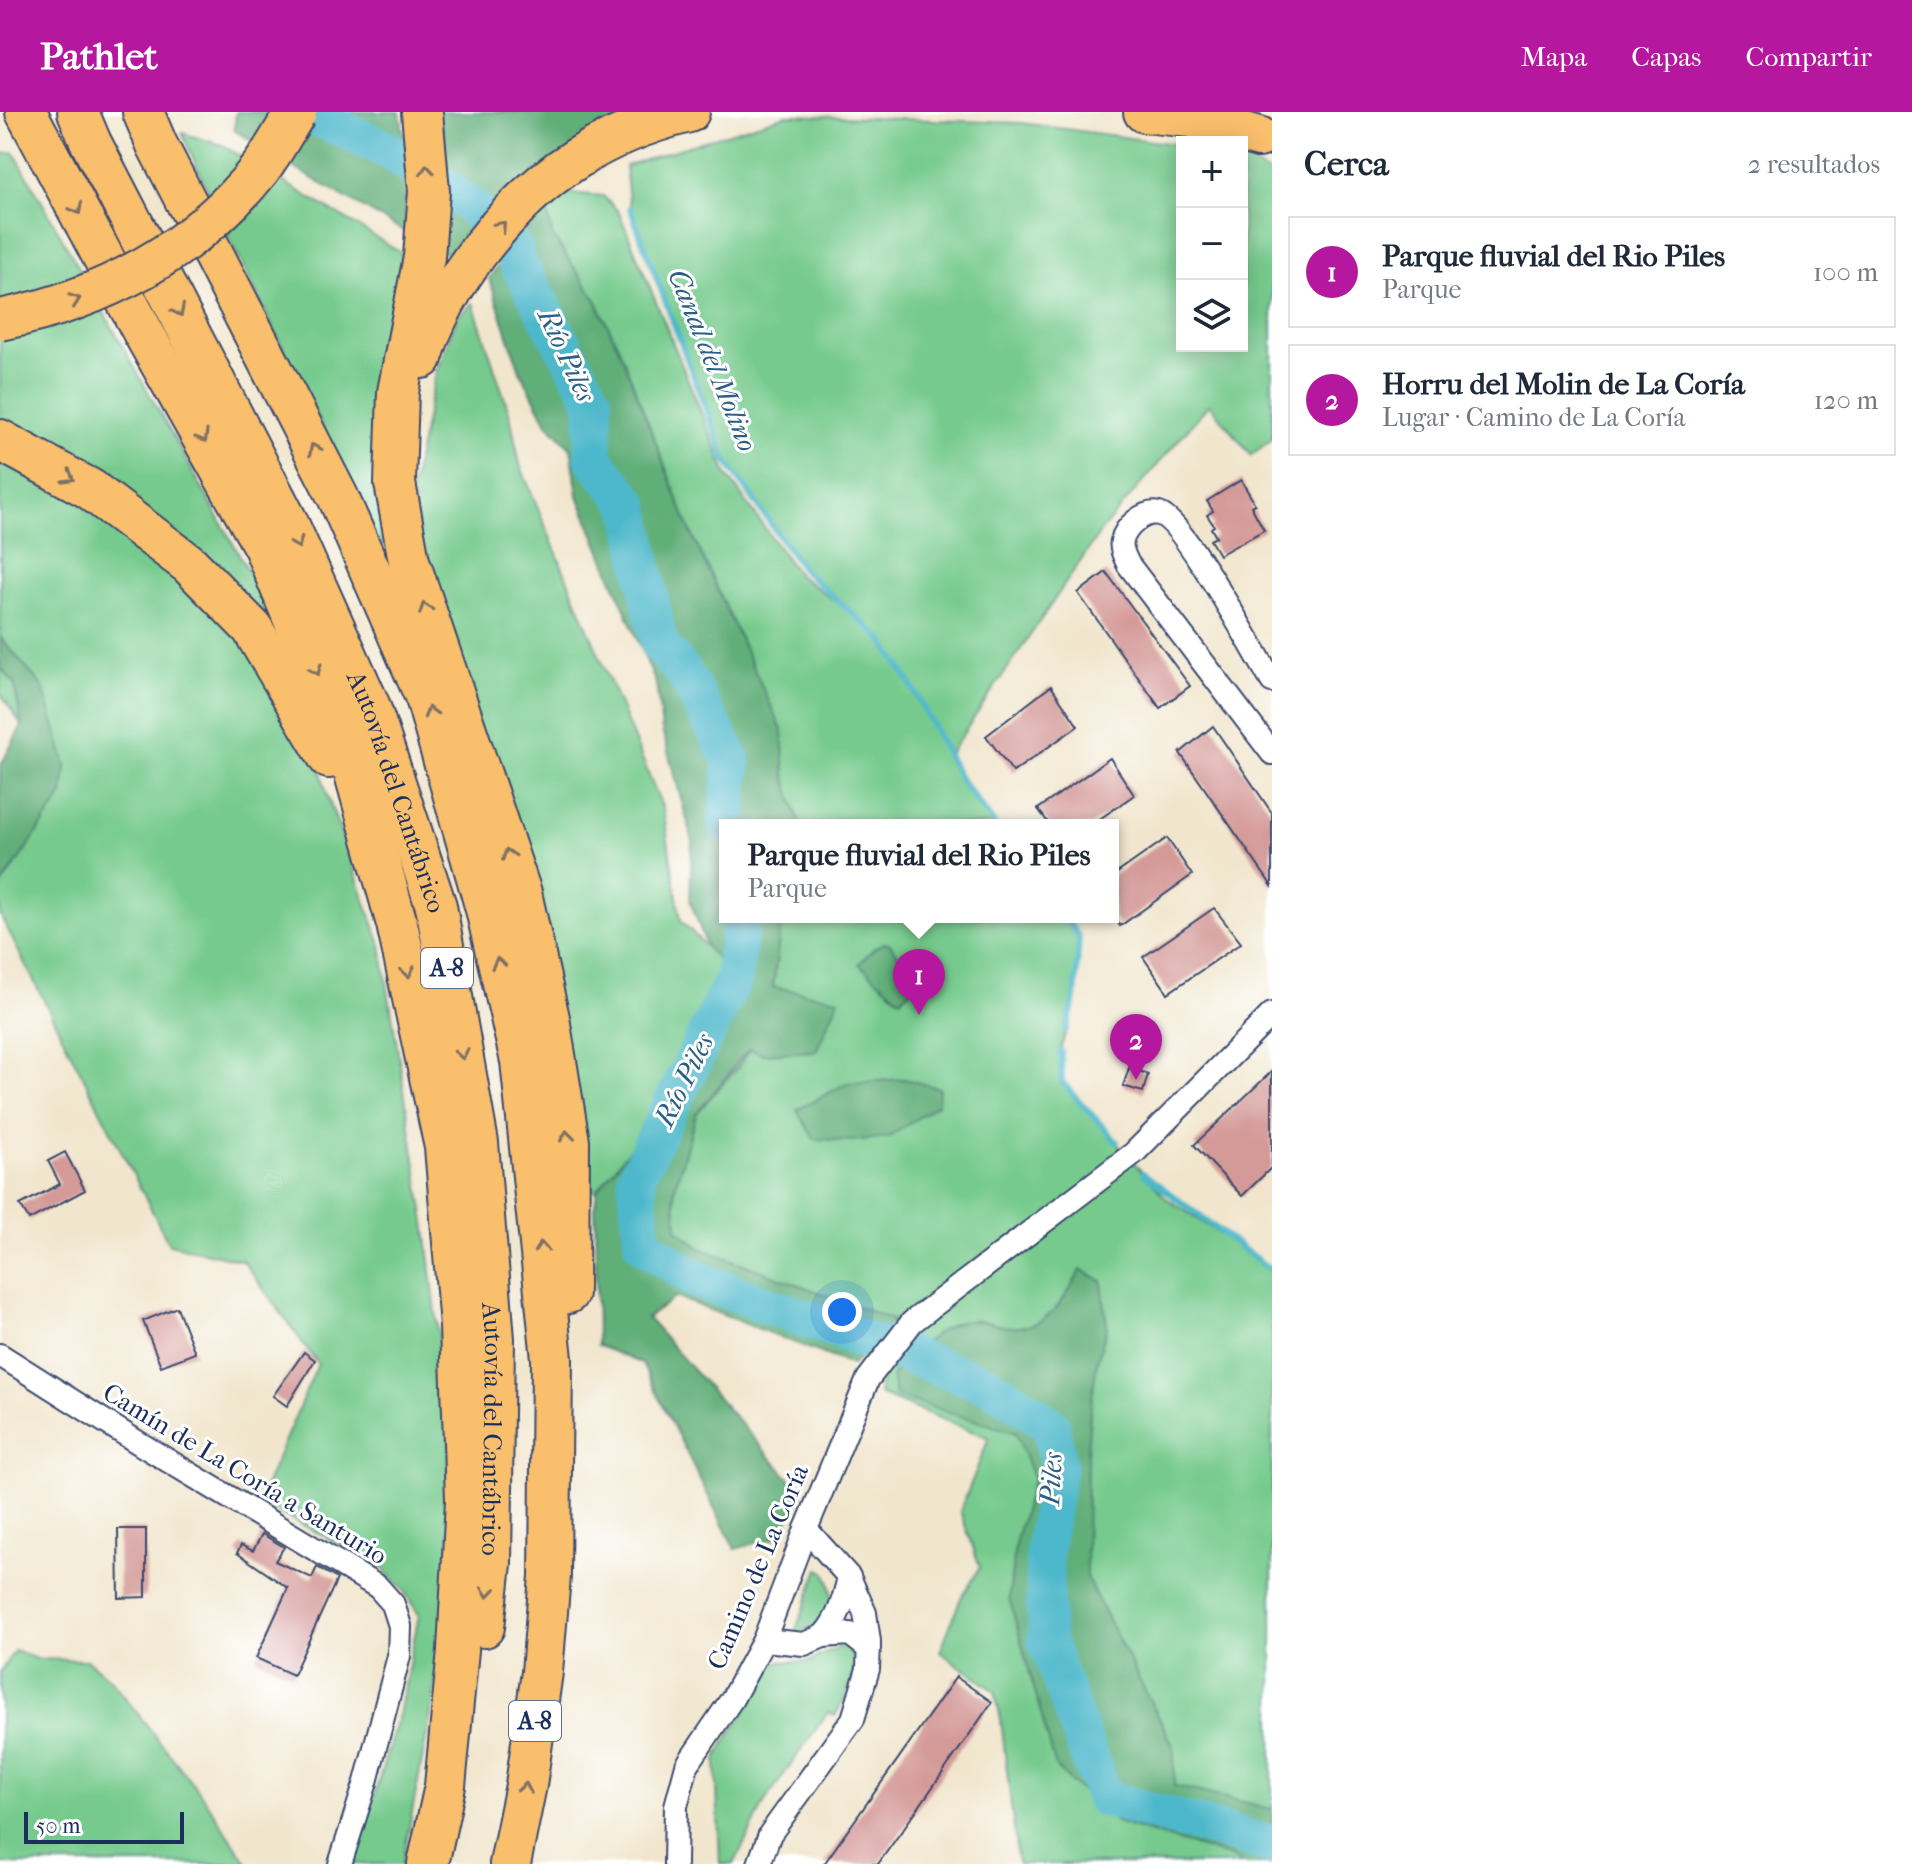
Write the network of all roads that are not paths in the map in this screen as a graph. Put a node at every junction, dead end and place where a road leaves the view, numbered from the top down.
1 (296, 112) edge
2 (422, 112) edge
3 (689, 112) edge
4 (1144, 112) edge
5 (34, 126) edge
6 (85, 127) edge
7 (150, 129) edge
8 (1259, 137) dead end
9 (0, 320) edge
10 (0, 440) edge
11 (395, 483) junction
12 (1272, 681) edge
13 (1272, 753) edge
14 (397, 924) junction
15 (1272, 1014) edge
16 (0, 1355) edge
17 (806, 1529) junction
18 (550, 1576) junction
19 (849, 1577) junction
20 (823, 1636) junction
21 (764, 1640) junction
22 (869, 1649) junction
23 (340, 1864) edge
24 (428, 1864) edge
25 (448, 1864) edge
26 (510, 1864) edge
27 (675, 1864) edge
28 (759, 1864) edge

9 -> 1 highway, bridge
11 -> 2 highway
11 -> 3 highway
4 - 8 highway
5 -> 14 highway
6 -> 25 highway, Autovía del Cantábrico / A-8
18 -> 7 highway, Autovía del Cantábrico / A-8
10 -> 14 highway
18 -> 11 highway
12 - 13 street
14 -> 24 highway
15 - 17 street, Camino de La Coría
16 - 23 street, Camín de La Coría a Santurio
17 - 19 street
17 - 21 street, Camino de La Coría
26 -> 18 highway, Autovía del Cantábrico / A-8
19 - 20 street
19 - 22 street
20 - 21 street
20 - 22 street
21 - 27 street, Camino de La Coría
22 - 28 street

